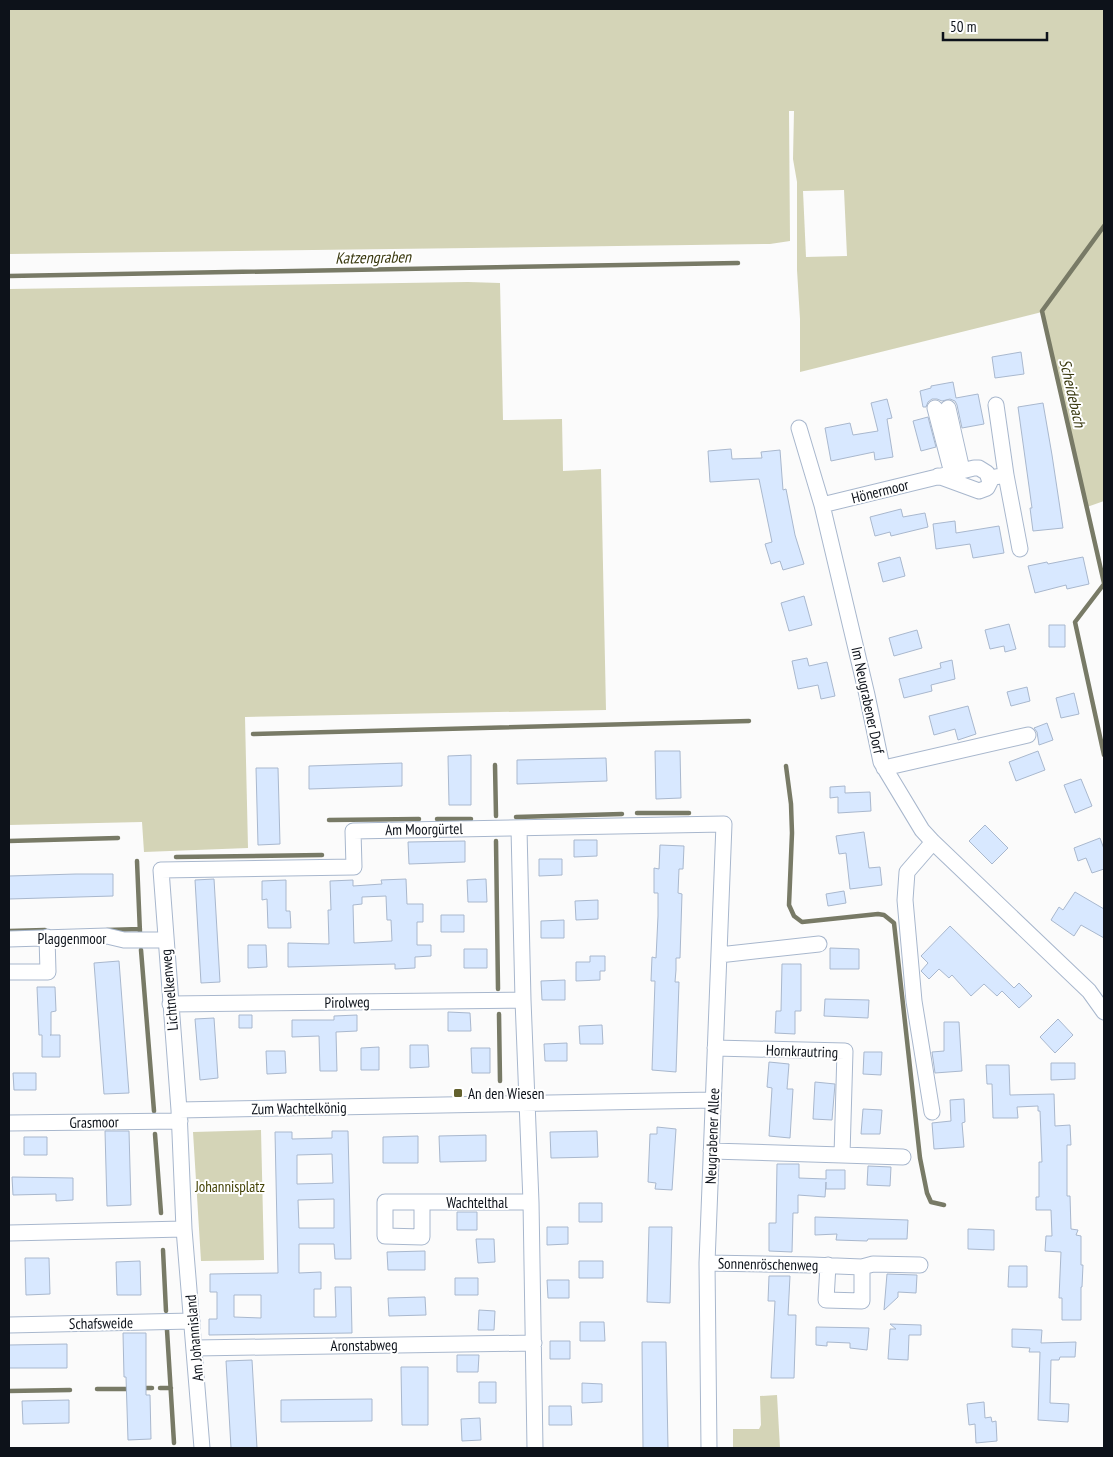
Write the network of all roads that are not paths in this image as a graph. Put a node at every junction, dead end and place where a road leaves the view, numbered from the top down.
1 (996, 405) dead end
2 (941, 408) dead end
3 (799, 428) dead end
4 (950, 473) junction
5 (1006, 475) junction
6 (990, 478) junction
7 (822, 505) junction
8 (1020, 549) dead end
9 (1028, 735) dead end
10 (884, 768) junction
11 (724, 824) joint
12 (519, 828) junction
13 (933, 842) junction
14 (161, 870) joint
15 (47, 937) junction
16 (9, 939) edge
17 (165, 940) junction
18 (820, 944) dead end
19 (719, 955) junction
20 (9, 972) edge
21 (523, 1000) junction
22 (170, 1004) junction
23 (1104, 1012) edge
24 (715, 1048) junction
25 (713, 1100) junction
26 (528, 1104) junction
27 (932, 1112) dead end
28 (179, 1116) junction
29 (9, 1123) edge
30 (711, 1151) junction
31 (842, 1155) junction
32 (902, 1157) dead end
33 (422, 1202) dead end
34 (531, 1202) junction
35 (184, 1229) junction
36 (9, 1233) edge
37 (707, 1263) junction
38 (828, 1265) junction
39 (920, 1265) dead end
40 (862, 1267) junction
41 (192, 1321) junction
42 (9, 1325) edge
43 (534, 1343) junction
44 (195, 1348) junction
45 (202, 1448) edge
46 (535, 1448) edge
47 (709, 1448) edge

1 - 5 street
2 - 4 street
3 - 7 street, Im Neugrabener Dorf
4 - 6 street, Hönermoor
4 - 6 street
4 - 7 street, Hönermoor
5 - 6 street
5 - 8 street
7 - 10 street, Im Neugrabener Dorf
9 - 10 street
10 - 13 street, Im Neugrabener Dorf
11 - 12 street, Am Moorgürtel
11 - 19 street, Neugrabener Allee
12 - 14 street, Am Moorgürtel
12 - 21 street
13 - 23 street, Im Neugrabener Dorf
13 - 27 street
14 - 17 street, Lichtnelkenweg
15 - 16 street, Plaggenmoor
15 - 17 street, Plaggenmoor
15 - 20 street
17 - 22 street, Lichtnelkenweg
18 - 19 street
19 - 24 street, Neugrabener Allee
21 - 22 street, Pirolweg
21 - 26 street
22 - 28 street, Lichtnelkenweg
24 - 25 street, Neugrabener Allee
24 - 31 street, Hornkrautring
25 - 26 street, Zum Wachtelkönig
25 - 30 street, Neugrabener Allee
26 - 28 street, Zum Wachtelkönig
26 - 34 street
28 - 29 street, Grasmoor
28 - 35 street
30 - 31 street
30 - 37 street, Neugrabener Allee
31 - 32 street
33 - 34 street, Wachtelthal
34 - 43 street
35 - 36 street
35 - 41 street, Am Johannisland
37 - 38 street, Sonnenröschenweg
37 - 47 street, Neugrabener Allee
38 - 40 street, Sonnenröschenweg
38 - 40 street, Sonnenröschenweg
39 - 40 street, Sonnenröschenweg
41 - 42 street, Schafsweide
41 - 44 street, Am Johannisland
43 - 44 street, Aronstabweg
43 - 46 street
44 - 45 street, Am Johannisland

